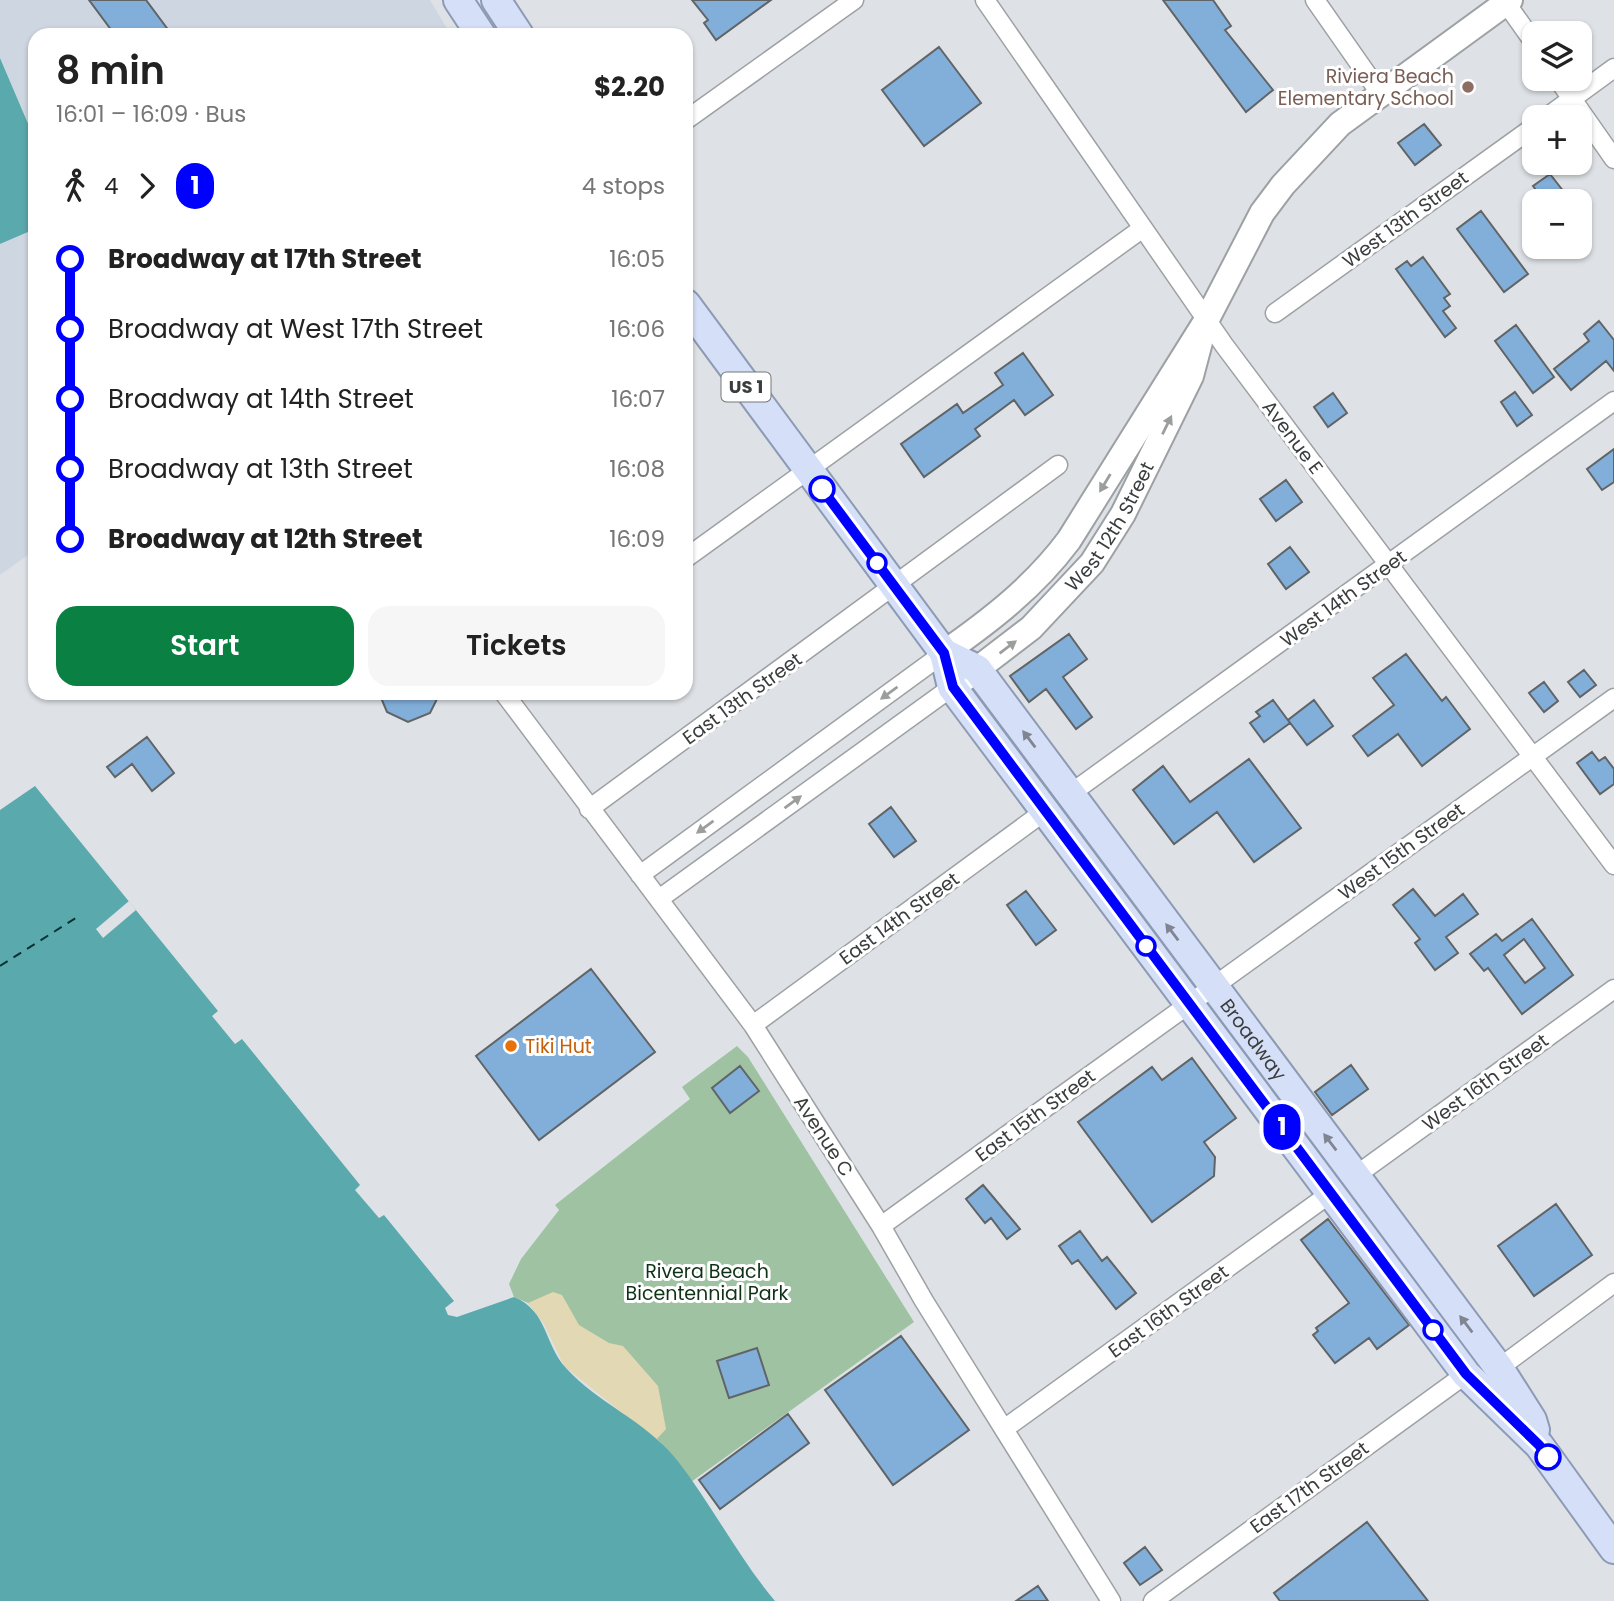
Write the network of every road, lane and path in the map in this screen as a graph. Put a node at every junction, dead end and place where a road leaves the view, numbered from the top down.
1 (458, 0) edge
2 (496, 0) edge
3 (855, 0) edge
4 (985, 0) edge
5 (1315, 0) edge
6 (1508, 1) edge
7 (1522, 23) edge
8 (476, 28) edge
9 (514, 28) edge
10 (1614, 68) edge
11 (1566, 91) edge
12 (1380, 93) junction
13 (1572, 99) junction
14 (1563, 105) edge
15 (693, 115) edge
16 (1522, 135) edge
17 (1614, 159) edge
18 (1143, 228) junction
19 (1275, 313) dead end
20 (693, 314) edge
21 (1206, 321) junction
22 (1614, 401) edge
23 (1058, 465) dead end
24 (807, 469) junction
25 (693, 553) edge
26 (1389, 565) junction
27 (894, 586) junction
28 (944, 653) junction
29 (977, 669) junction
30 (953, 687) junction
31 (1614, 698) edge
32 (509, 700) edge
33 (1533, 756) junction
34 (1070, 794) junction
35 (589, 809) junction
36 (1045, 811) junction
37 (1614, 865) edge
38 (640, 875) junction
39 (659, 899) junction
40 (1213, 986) junction
41 (1614, 989) edge
42 (1189, 1003) junction
43 (753, 1025) junction
44 (1355, 1176) junction
45 (1331, 1194) junction
46 (881, 1226) junction
47 (1614, 1283) edge
48 (1499, 1368) junction
49 (1466, 1374) junction
50 (1004, 1429) junction
51 (1539, 1445) junction
52 (1614, 1549) edge
53 (1111, 1601) edge
54 (1153, 1601) edge

1 - 8 main road
2 - 9 main road
3 - 15 street
4 - 18 street, Avenue E
5 - 12 street
6 - 7 street
6 - 12 street, West 12th Street
10 - 13 street
11 - 13 street
12 - 21 street, West 12th Street
13 - 14 street
13 - 17 street
16 - 19 street, West 13th Street
18 - 21 street, Avenue E
18 - 24 street
20 - 24 main road, Broadway / US 1
21 - 26 street, Avenue E
21 -> 28 street, West 12th Street
29 -> 21 street, West 12th Street
22 - 26 street, West 14th Street
23 - 27 street
24 - 25 street
24 - 27 main road, Broadway / US 1
26 - 33 street, Avenue E
26 - 34 street, West 14th Street
27 - 28 main road, Broadway / US 1
27 - 35 street, East 13th Street
28 - 29 main road, Broadway / US 1
28 - 30 main road, Broadway / US 1
28 -> 38 street
29 - 30 street, West 12th Street
34 -> 29 main road, Broadway / US 1
30 - 36 main road, Broadway / US 1
39 -> 30 street
31 - 33 street, West 15th Street
32 - 35 street, Avenue C
33 - 37 street, Avenue E
33 - 40 street, West 15th Street
40 -> 34 main road, Broadway / US 1
35 - 38 street, Avenue C
36 - 42 main road, Broadway / US 1
36 - 43 street, East 14th Street
38 - 39 street, Avenue C
39 - 43 street, Avenue C
40 - 42 street, West 15th Street
44 -> 40 main road, Broadway / US 1
41 - 44 street, West 16th Street
42 - 45 main road, Broadway / US 1
42 - 46 street, East 15th Street
43 - 46 street, Avenue C
48 -> 44 main road, Broadway / US 1
45 - 49 main road, Broadway / US 1
45 - 50 street, East 16th Street
46 - 50 street, Avenue C
47 - 48 street
48 - 51 main road, Broadway / US 1
49 - 51 main road, Broadway / US 1
49 - 54 street, East 17th Street
50 - 53 street, Avenue C
51 - 52 main road, Broadway / US 1

